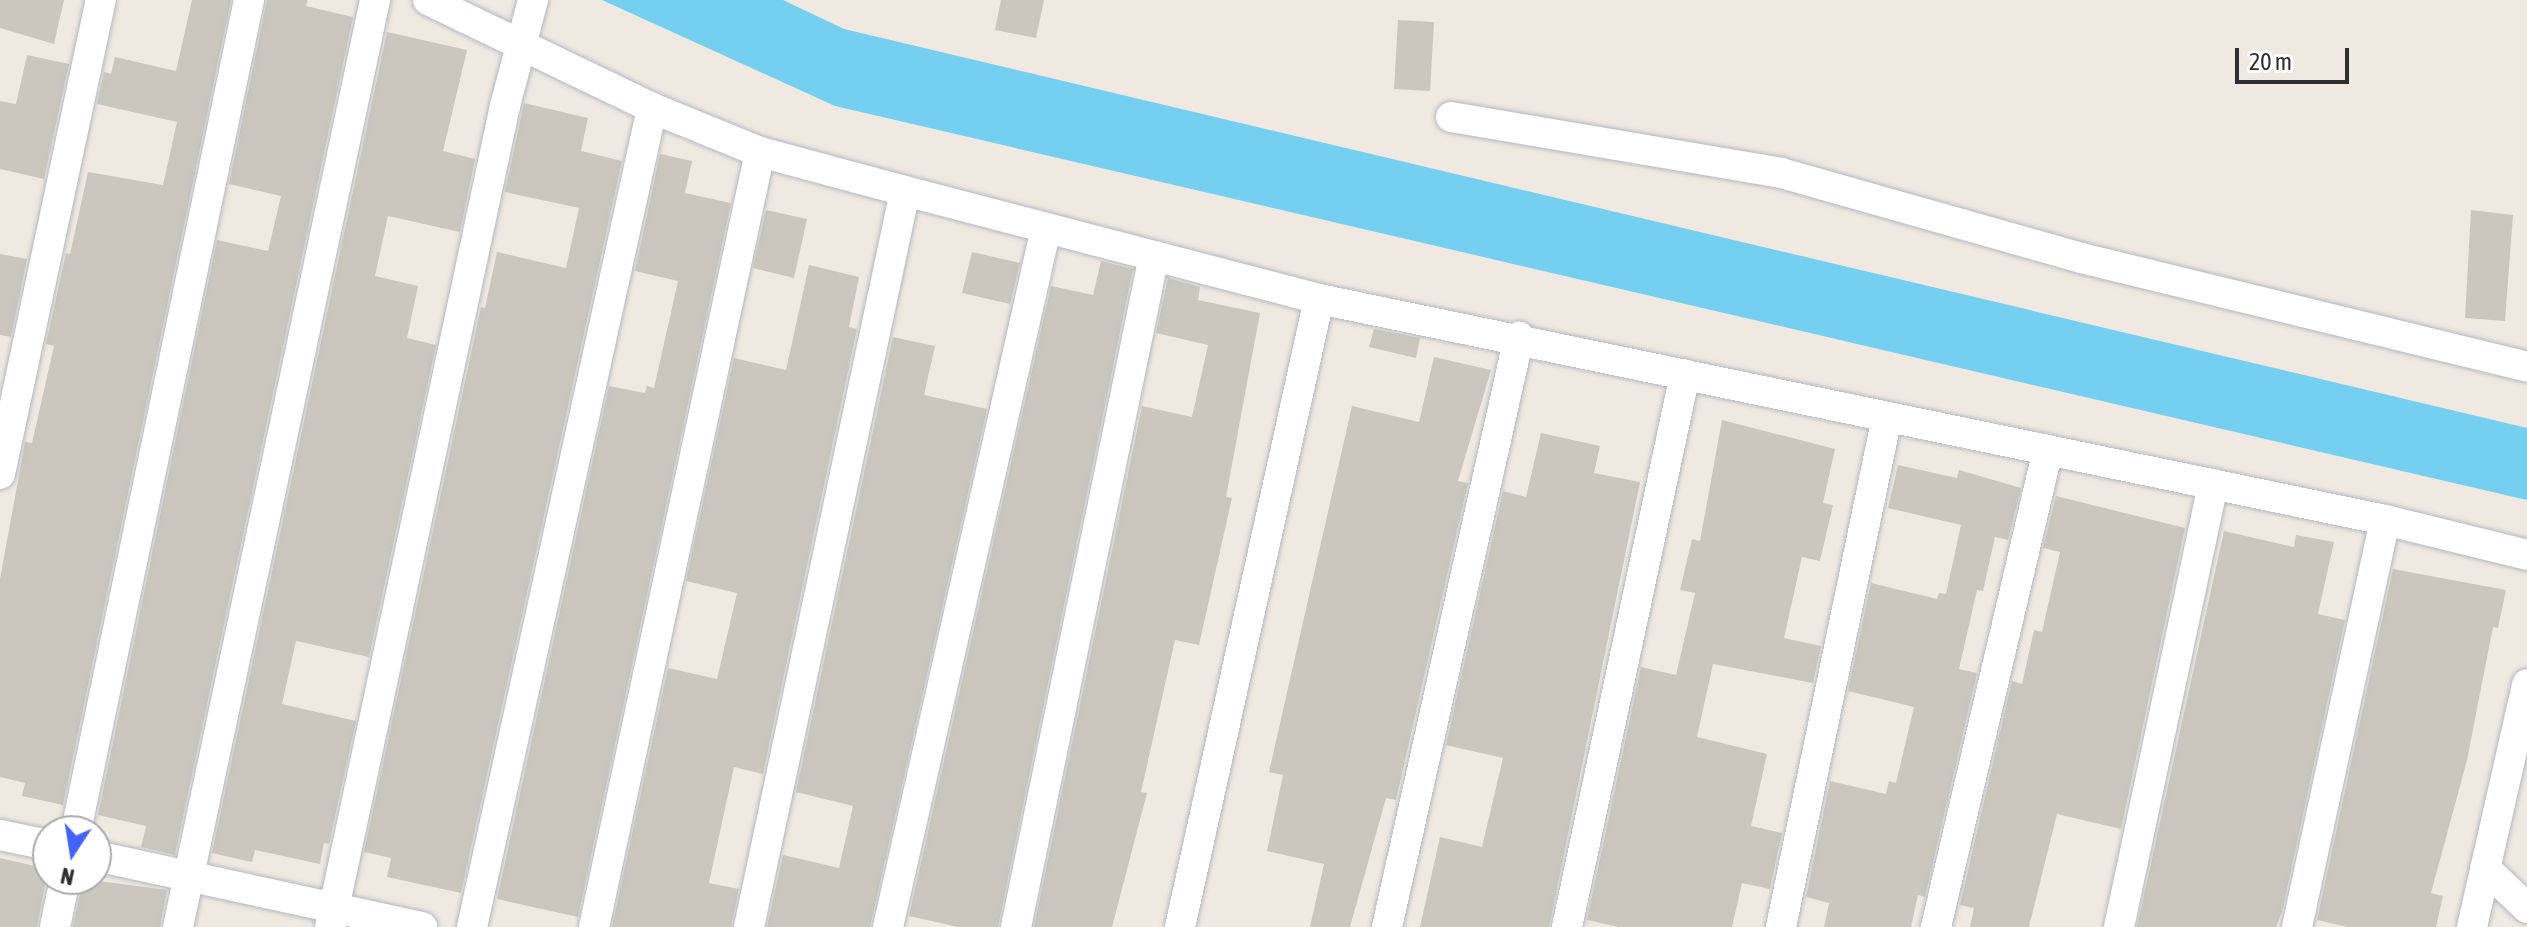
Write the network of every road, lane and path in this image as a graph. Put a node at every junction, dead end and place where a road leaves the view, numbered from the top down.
1 (101, 0) edge
2 (249, 0) edge
3 (375, 0) edge
4 (428, 0) edge
5 (533, 0) edge
6 (519, 46) junction
7 (652, 108) junction
8 (1451, 117) dead end
9 (760, 152) junction
10 (905, 191) junction
11 (1046, 228) junction
12 (1154, 256) junction
13 (1319, 299) junction
14 (1519, 337) junction
15 (2527, 367) edge
16 (1685, 374) junction
17 (1887, 417) junction
18 (2048, 450) junction
19 (0, 474) edge
20 (2213, 484) junction
21 (2385, 520) junction
22 (2527, 555) edge
23 (2527, 684) edge
24 (79, 815) edge
25 (0, 835) edge
26 (32, 842) edge
27 (112, 859) edge
28 (2485, 868) junction
29 (190, 876) junction
30 (62, 895) edge
31 (2527, 908) edge
32 (332, 918) edge
33 (55, 927) edge
34 (178, 927) edge
35 (422, 927) edge
36 (472, 927) edge
37 (594, 927) edge
38 (749, 927) edge
39 (888, 927) edge
40 (1016, 927) edge
41 (1180, 927) edge
42 (1387, 927) edge
43 (1567, 927) edge
44 (1781, 927) edge
45 (1936, 927) edge
46 (2119, 927) edge
47 (2297, 927) edge
48 (2472, 927) edge

1 - 19 street
2 - 24 street
3 - 29 street
4 - 6 street
5 - 6 street
6 - 7 street
6 - 32 street
7 - 9 street
7 - 36 street
8 - 15 street
9 - 10 street
9 - 37 street
10 - 11 street
10 - 38 street
11 - 12 street
11 - 39 street
12 - 13 street
12 - 40 street
13 - 14 street
13 - 41 street
14 - 16 street
14 - 42 street
16 - 17 street
16 - 43 street
17 - 18 street
17 - 44 street
18 - 20 street
18 - 45 street
20 - 21 street
20 - 46 street
21 - 22 street
21 - 47 street
23 - 28 street
25 - 26 street
27 - 29 street
28 - 31 street
28 - 48 street
29 - 32 street
29 - 34 street
30 - 33 street
32 - 35 street

